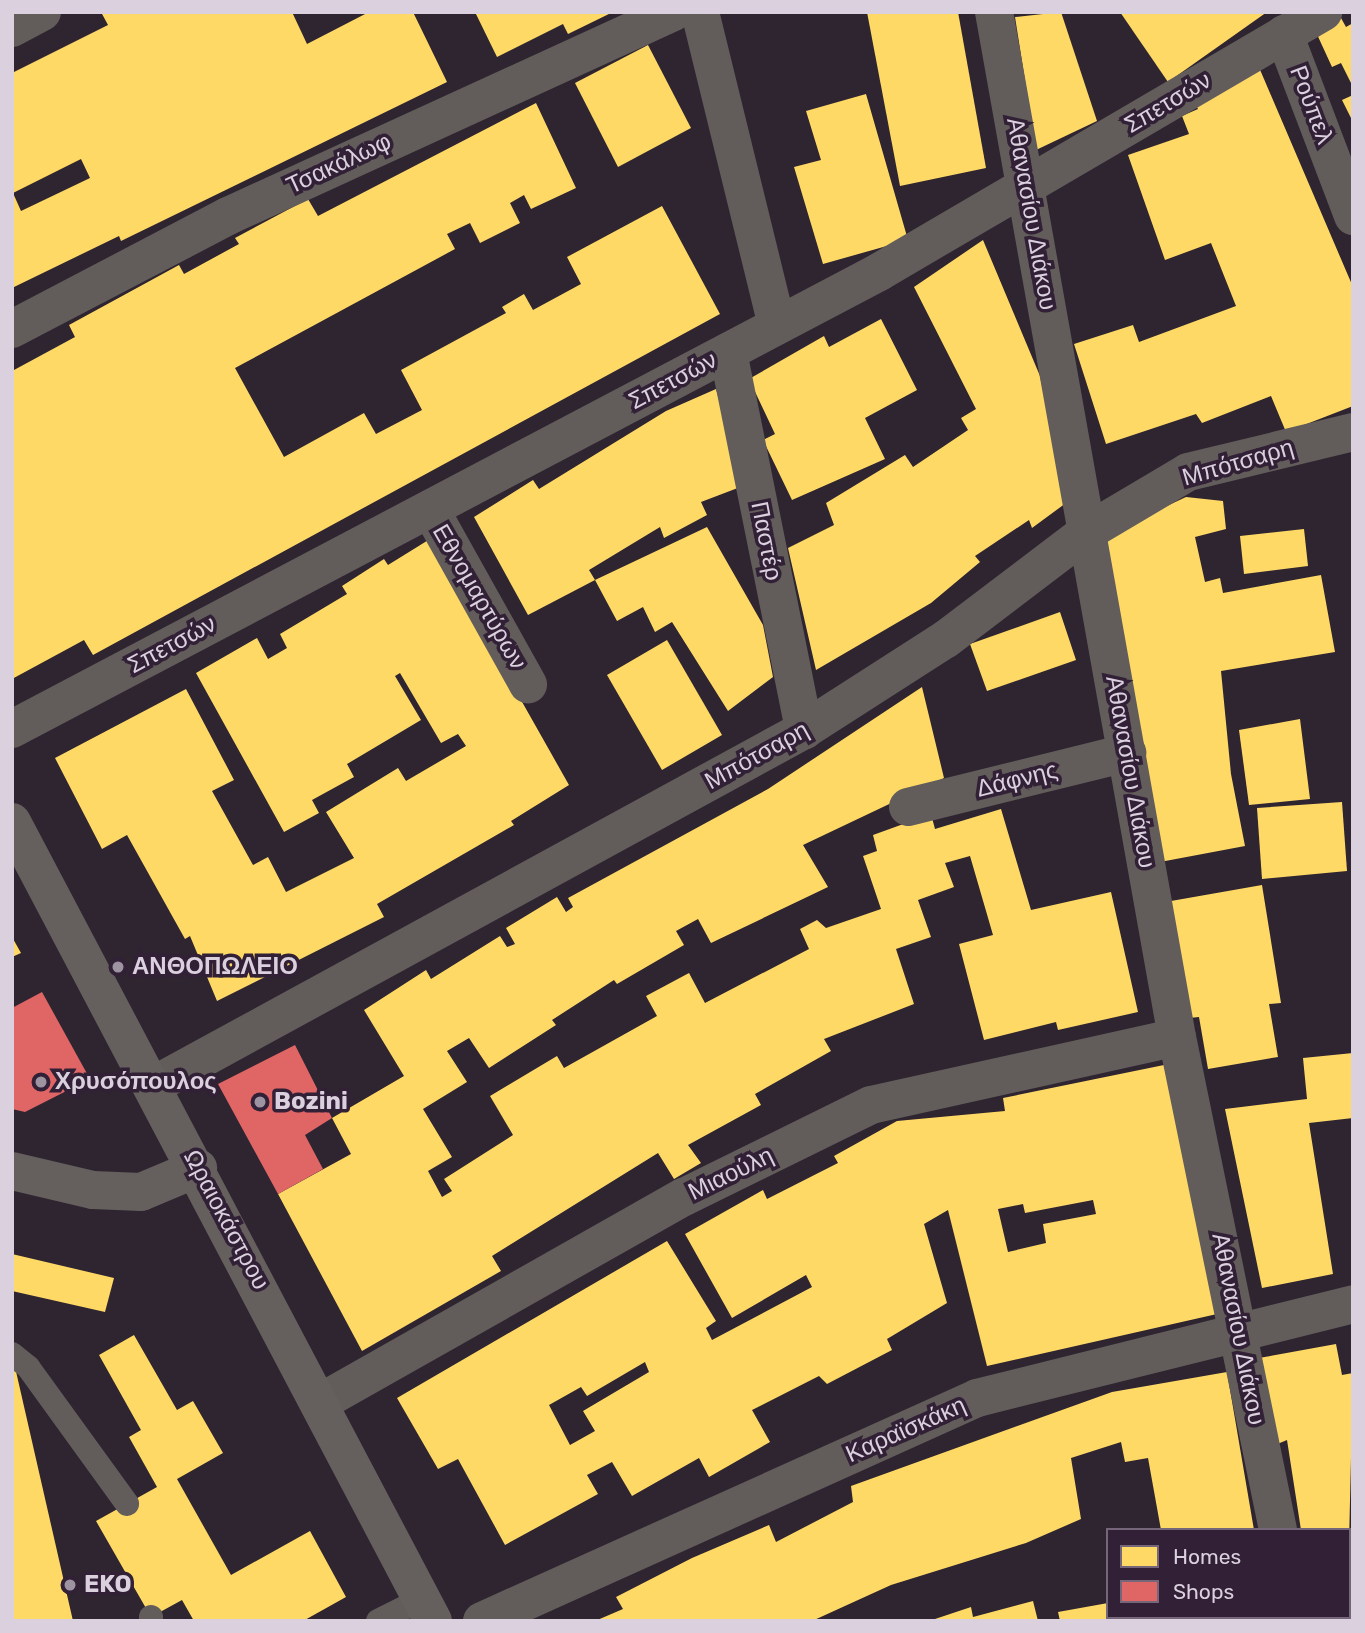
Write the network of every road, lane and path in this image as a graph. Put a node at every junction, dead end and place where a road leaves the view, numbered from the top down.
1 (42, 12) edge
2 (673, 12) edge
3 (700, 12) edge
4 (994, 12) edge
5 (1323, 12) edge
6 (12, 28) edge
7 (1284, 34) junction
8 (1027, 187) junction
9 (1353, 216) edge
10 (777, 325) junction
11 (12, 329) edge
12 (728, 352) junction
13 (1353, 432) edge
14 (430, 509) junction
15 (1087, 532) junction
16 (528, 684) dead end
17 (12, 729) edge
18 (804, 730) junction
19 (1127, 753) junction
20 (908, 807) dead end
21 (12, 822) edge
22 (1177, 1037) junction
23 (154, 1085) junction
24 (198, 1168) junction
25 (12, 1171) edge
26 (1353, 1304) edge
27 (1240, 1330) junction
28 (12, 1354) edge
29 (321, 1402) junction
30 (127, 1504) dead end
31 (1278, 1528) edge
32 (428, 1610) edge
33 (378, 1621) edge
34 (482, 1621) edge

1 - 6 street
2 - 11 street, Τσακάλωφ
3 - 10 street
4 - 8 street, Αθανασίου Διάκου
5 - 7 street, Σπετσών
7 - 8 street, Σπετσών
7 - 9 street, Ρούπελ
8 - 10 street, Σπετσών
8 - 15 street, Αθανασίου Διάκου
10 - 12 street, Σπετσών
12 - 14 street, Σπετσών
12 - 18 street, Παστέρ
13 - 15 street, Μπότσαρη
14 - 16 street, Εθνομαρτύρων
14 - 17 street, Σπετσών
15 - 18 street, Μπότσαρη
15 - 19 street, Αθανασίου Διάκου
18 - 23 street, Μπότσαρη
19 - 20 street, Δάφνης
19 - 22 street, Αθανασίου Διάκου
21 - 23 main road, Ωραιοκάστρου
22 - 27 street, Αθανασίου Διάκου
22 - 29 street, Μιαούλη
23 - 24 main road, Ωραιοκάστρου
24 - 25 main road
24 - 29 main road, Ωραιοκάστρου
26 - 27 street, Καραϊσκάκη
27 - 31 street, Αθανασίου Διάκου
27 - 34 street, Καραϊσκάκη
28 - 30 lane
29 - 32 main road, Ωραιοκάστρου
32 - 33 lane

